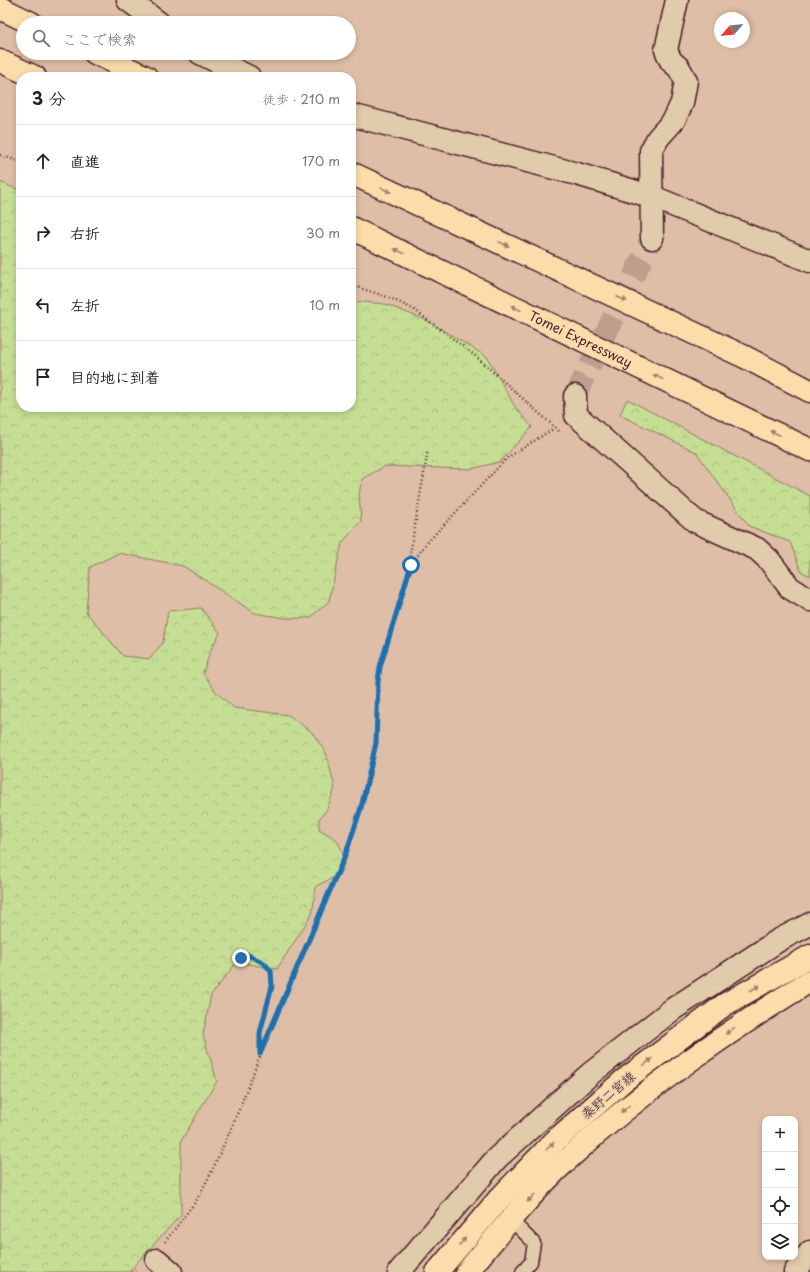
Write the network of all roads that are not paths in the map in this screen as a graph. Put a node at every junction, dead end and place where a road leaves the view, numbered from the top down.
1 (128, 0) edge
2 (676, 0) edge
3 (0, 8) edge
4 (17, 16) edge
5 (150, 16) edge
6 (110, 60) edge
7 (214, 60) edge
8 (0, 61) edge
9 (24, 72) edge
10 (135, 72) edge
11 (239, 72) edge
12 (356, 116) edge
13 (356, 175) edge
14 (653, 197) junction
15 (356, 230) edge
16 (652, 238) tunnel mouth
17 (810, 261) edge
18 (745, 357) junction
19 (810, 387) edge
20 (810, 391) edge
21 (575, 396) tunnel mouth
22 (810, 450) edge
23 (810, 600) edge
24 (810, 924) edge
25 (810, 956) edge
26 (810, 981) edge
27 (510, 1220) junction
28 (810, 1252) edge
29 (526, 1269) edge
30 (399, 1272) edge
31 (437, 1272) edge
32 (467, 1272) edge
33 (795, 1272) edge

1 - 5 street
2 - 14 street
3 - 4 main road
6 - 10 main road
7 - 11 street
8 - 9 main road
12 - 14 street
13 -> 18 main road
14 - 16 street
14 - 17 street
22 -> 15 main road, Tomei Expressway
18 - 19 main road
18 - 20 main road
21 - 23 street
24 - 30 street
31 -> 25 main road, 秦野二宮線
26 -> 27 main road, 秦野二宮線
27 - 29 lane
27 - 32 main road, 秦野二宮線
28 - 33 street

